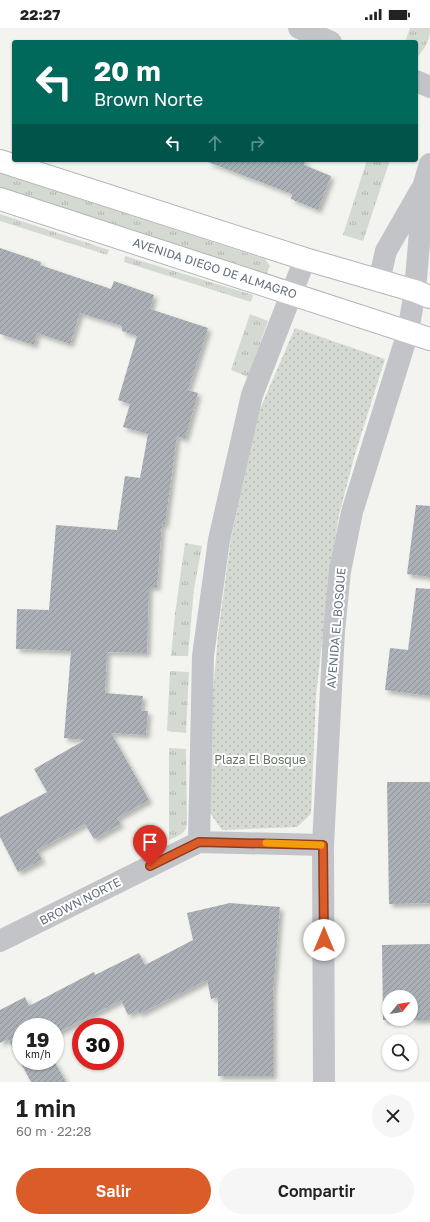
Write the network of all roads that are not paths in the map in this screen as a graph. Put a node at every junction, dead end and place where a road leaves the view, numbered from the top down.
1 (299, 28) edge
2 (326, 40) edge
3 (418, 82) edge
4 (430, 87) edge
5 (0, 161) edge
6 (427, 174) edge
7 (0, 199) edge
8 (305, 259) junction
9 (379, 281) junction
10 (292, 293) junction
11 (423, 294) edge
12 (408, 332) junction
13 (430, 339) edge
14 (199, 842) junction
15 (323, 845) junction
16 (0, 941) edge
17 (324, 1082) edge

1 - 2 street
3 - 4 street
5 - 8 street
6 - 9 street, AVENIDA EL BOSQUE
6 - 11 street, AVENIDA EL BOSQUE
7 - 10 street, AVENIDA DIEGO DE ALMAGRO
8 - 9 street
8 - 10 street
9 - 11 street
10 - 12 street, AVENIDA DIEGO DE ALMAGRO
10 - 14 street
11 - 12 street, AVENIDA EL BOSQUE
12 - 13 street, AVENIDA DIEGO DE ALMAGRO
12 - 15 street, AVENIDA EL BOSQUE
14 - 15 street, BROWN NORTE
14 - 16 street, BROWN NORTE
15 - 17 street, AVENIDA EL BOSQUE

